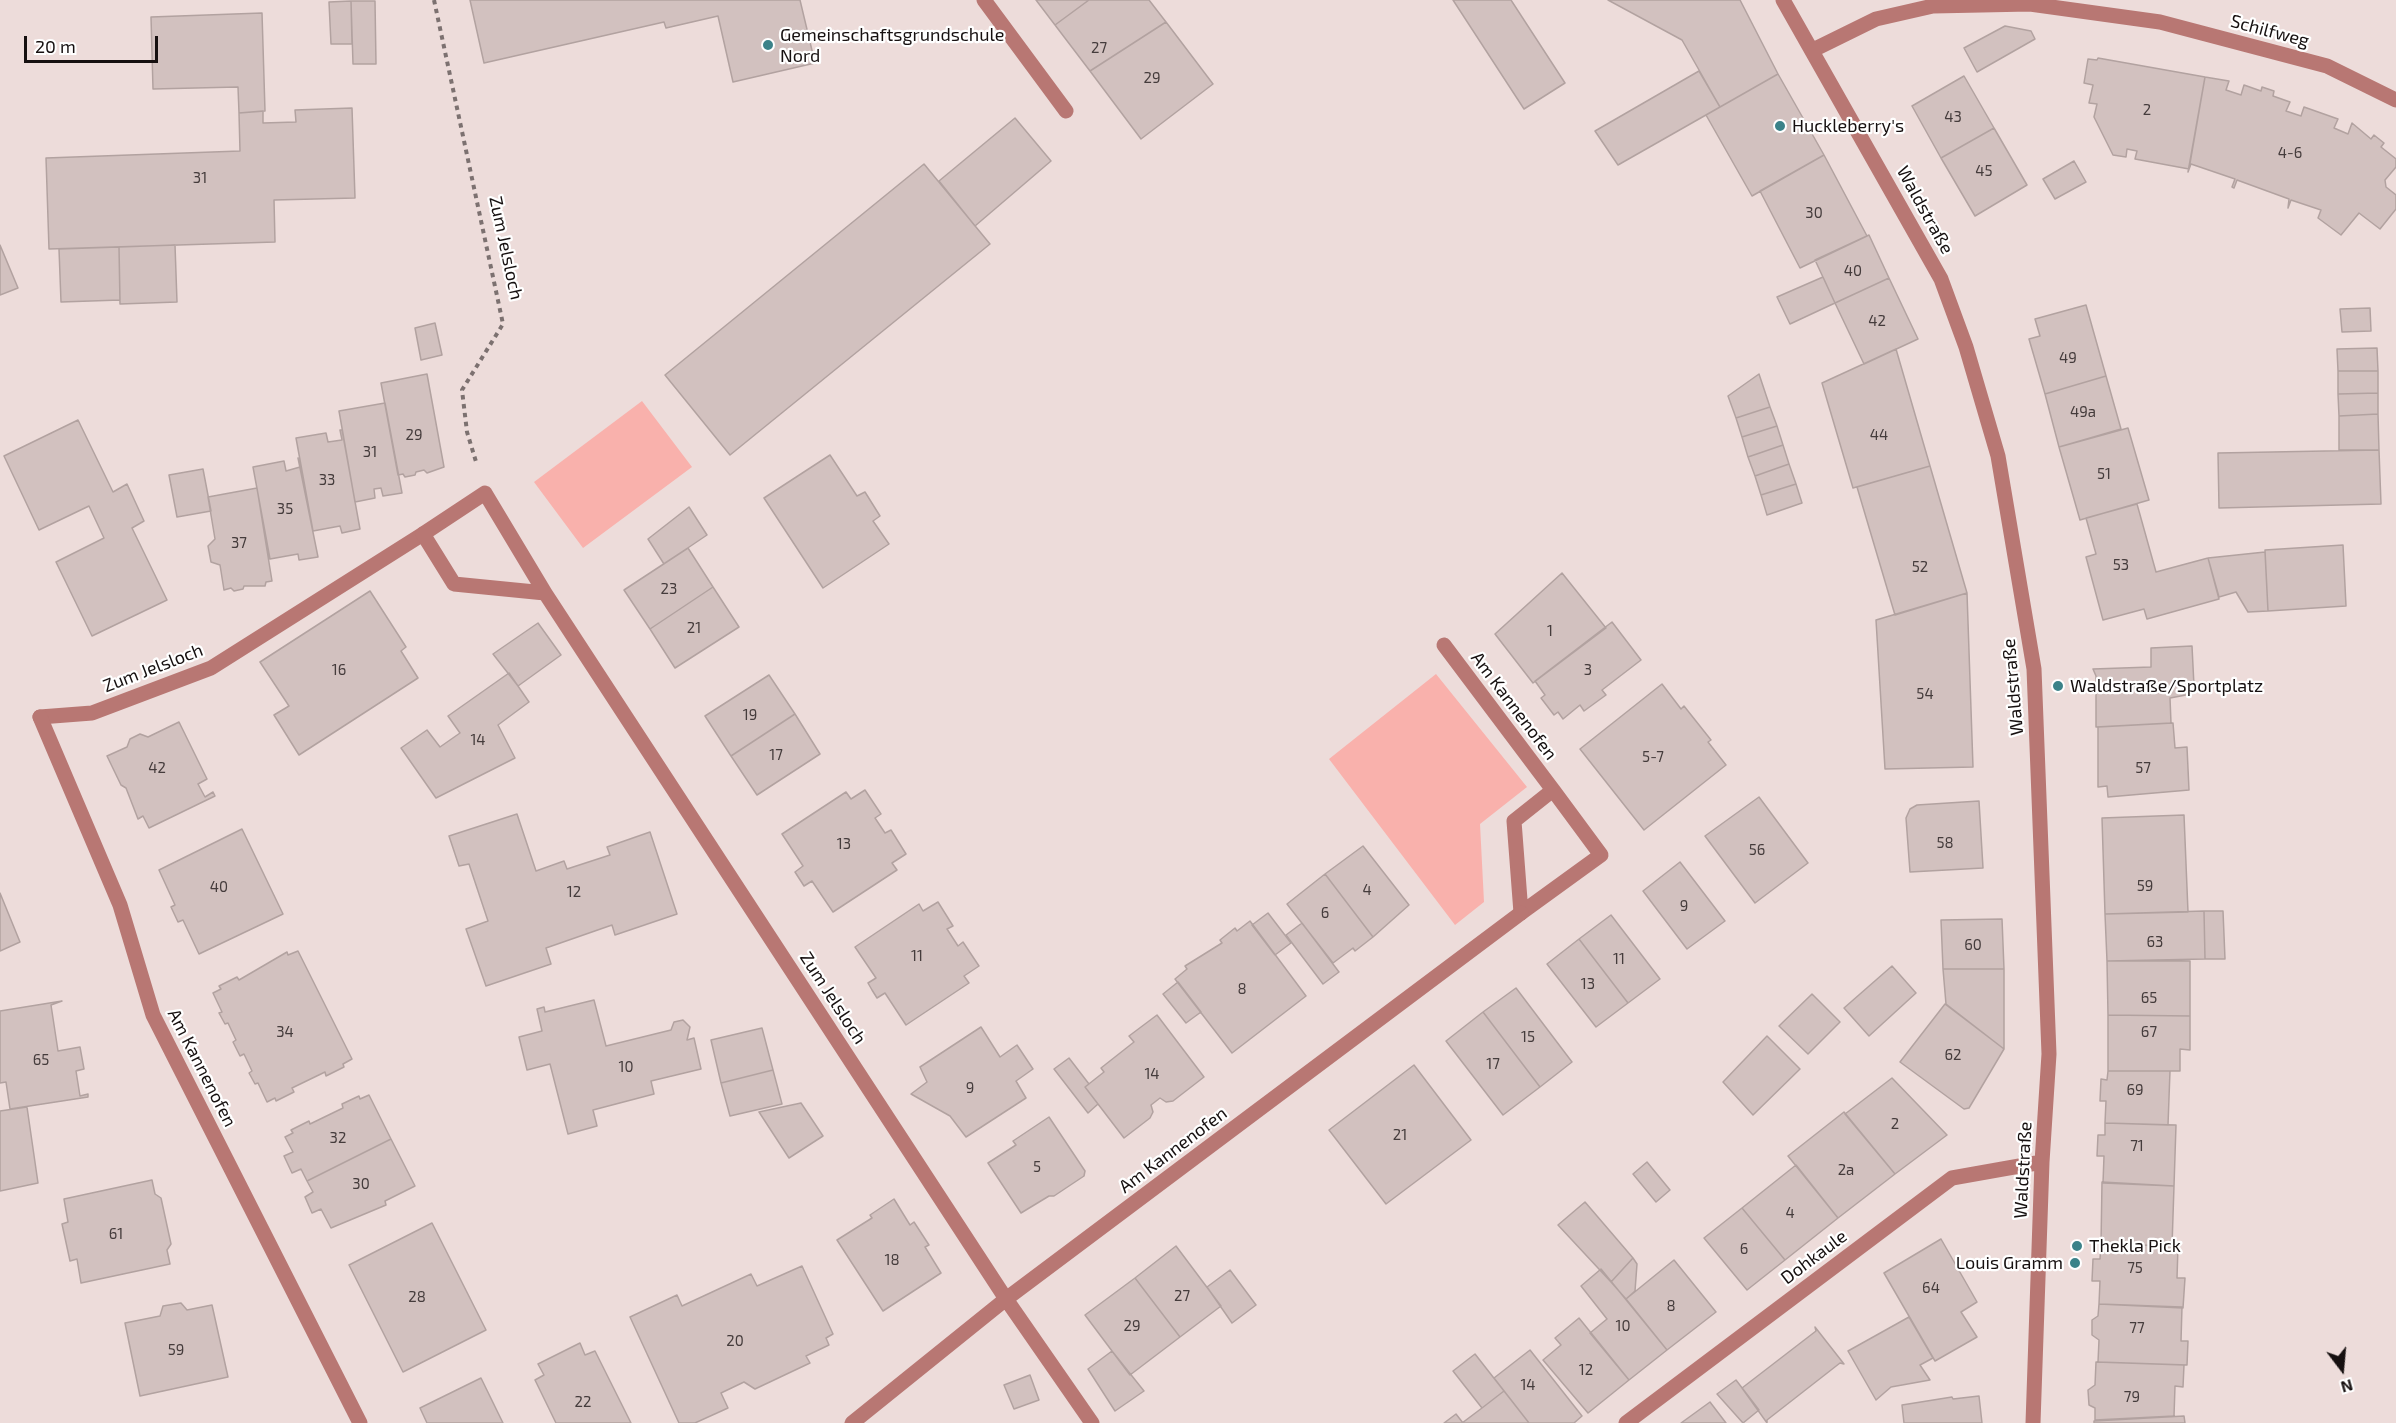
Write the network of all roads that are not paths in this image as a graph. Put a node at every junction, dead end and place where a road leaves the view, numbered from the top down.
1 (984, 0) edge
2 (1783, 0) edge
3 (1813, 50) junction
4 (2396, 100) edge
5 (1066, 111) dead end
6 (423, 534) junction
7 (545, 593) junction
8 (1444, 645) dead end
9 (40, 717) joint
10 (1553, 790) junction
11 (1521, 913) junction
12 (2042, 1162) junction
13 (1006, 1299) junction
14 (360, 1423) edge
15 (852, 1423) edge
16 (1092, 1423) edge
17 (1626, 1423) edge
18 (2033, 1423) edge

1 - 5 street
2 - 3 street, Waldstraße
3 - 4 street, Schilfweg
3 - 12 street, Waldstraße
6 - 7 street
6 - 7 street, Zum Jelsloch
6 - 9 street, Zum Jelsloch
7 - 13 street, Zum Jelsloch
8 - 10 street, Am Kannenofen
9 - 14 street, Am Kannenofen
10 - 11 street
10 - 11 street, Am Kannenofen
11 - 13 street, Am Kannenofen
12 - 17 street, Dohkaule
12 - 18 street, Waldstraße
13 - 15 street, Am Kannenofen
13 - 16 street, Zum Jelsloch

